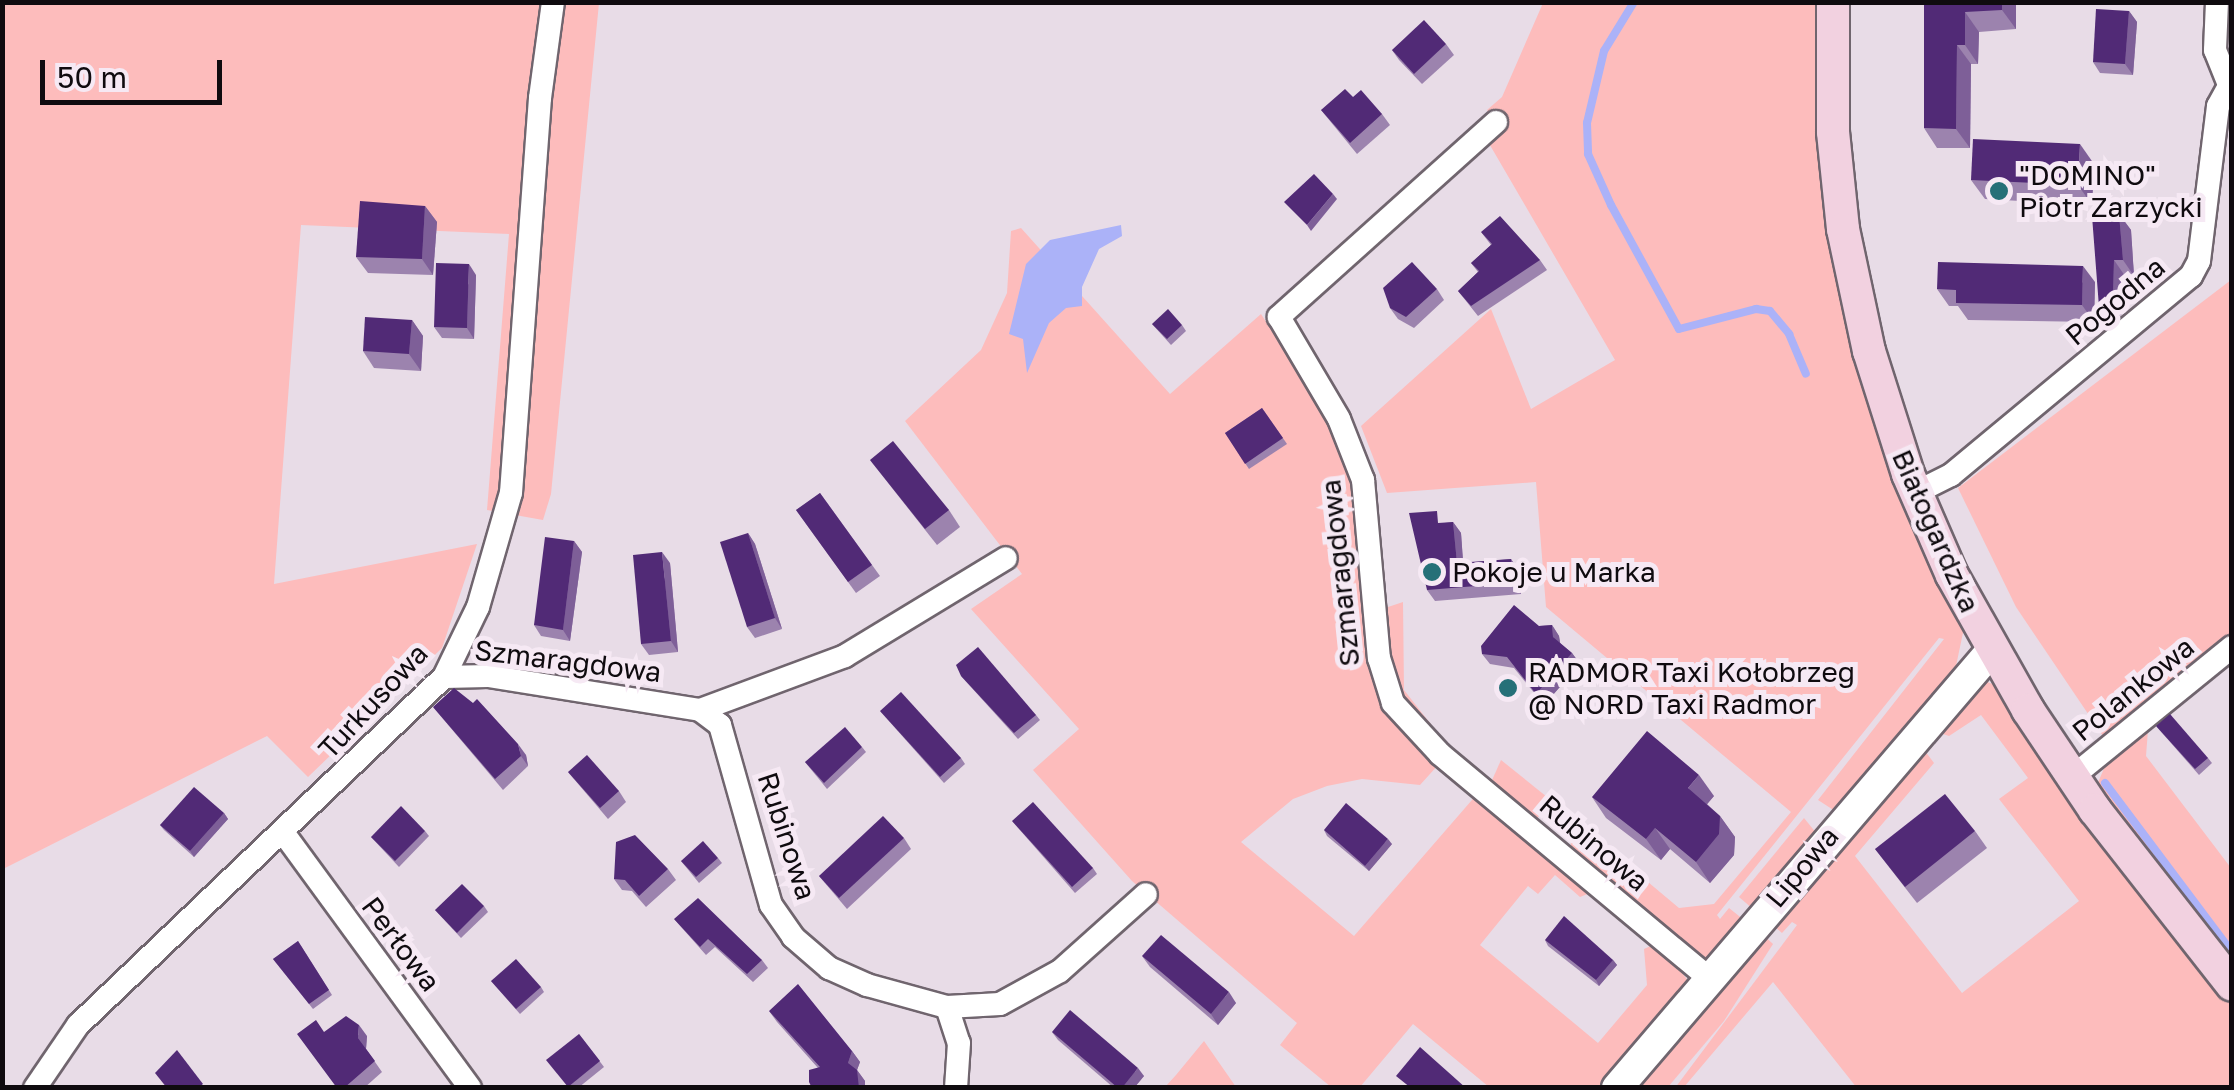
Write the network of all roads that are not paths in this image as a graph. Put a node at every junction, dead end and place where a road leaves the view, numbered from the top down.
1 (554, 2) edge
2 (1833, 2) edge
3 (2217, 2) edge
4 (2230, 82) edge
5 (1496, 122) dead end
6 (1916, 492) junction
7 (1006, 558) dead end
8 (2232, 647) edge
9 (1992, 650) junction
10 (444, 678) junction
11 (700, 710) junction
12 (1440, 754) joint
13 (2072, 776) junction
14 (285, 835) junction
15 (1146, 894) dead end
16 (1709, 978) junction
17 (2232, 985) edge
18 (948, 1008) junction
19 (35, 1088) edge
20 (470, 1088) edge
21 (956, 1088) edge
22 (1617, 1088) edge

1 - 10 street, Turkusowa
2 - 6 main road, Białogardzka
3 - 4 street
4 - 6 street, Pogodna
5 - 12 street, Szmaragdowa
6 - 9 main road, Białogardzka
7 - 11 street, Szmaragdowa
8 - 13 street, Polankowa
9 - 13 main road, Białogardzka
9 - 16 street, Lipowa
10 - 11 street, Szmaragdowa
10 - 14 street, Turkusowa
11 - 18 street, Rubinowa
12 - 16 street, Rubinowa
13 - 17 main road, Białogardzka
14 - 19 street, Turkusowa
14 - 20 street, Perłowa
15 - 18 street, Rubinowa
16 - 22 street, Lipowa
18 - 21 street

